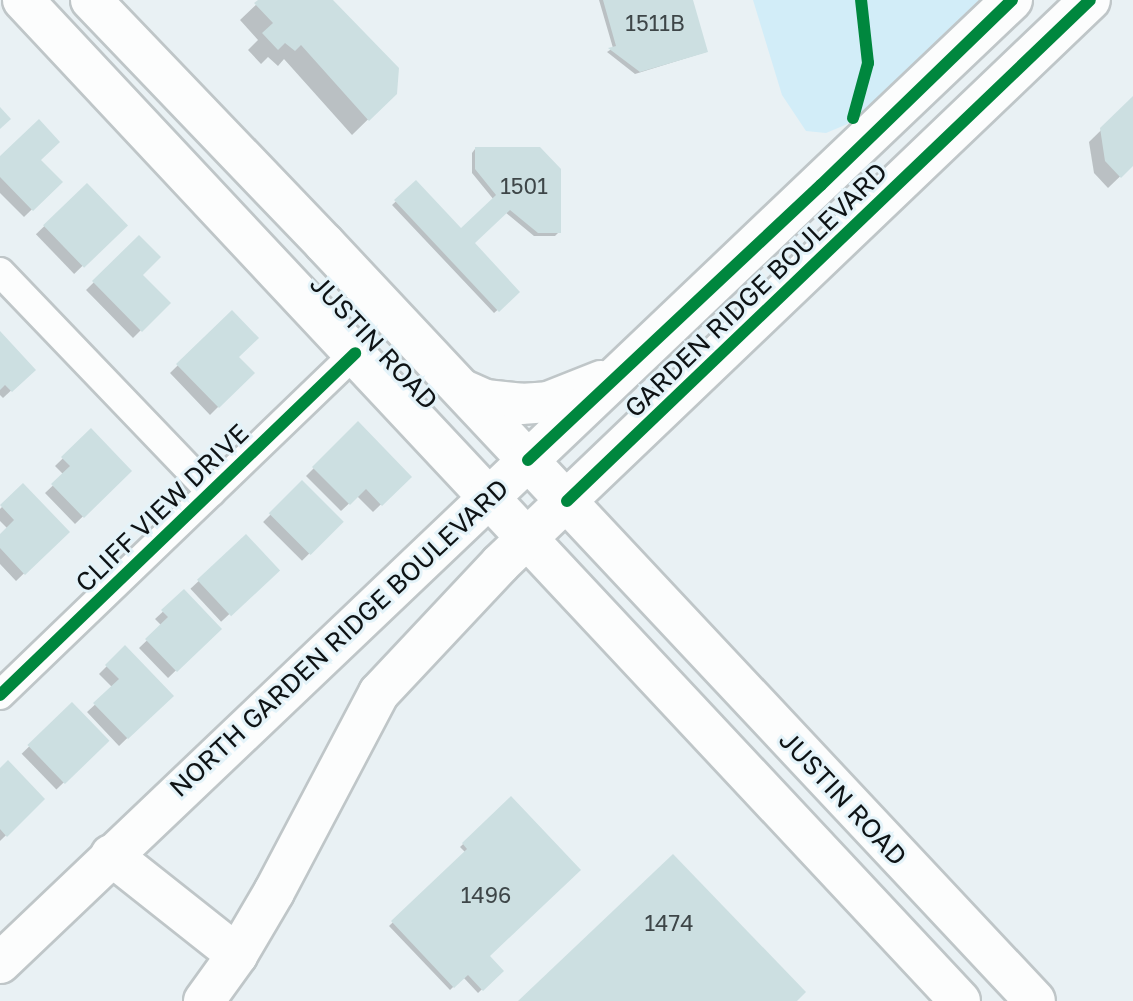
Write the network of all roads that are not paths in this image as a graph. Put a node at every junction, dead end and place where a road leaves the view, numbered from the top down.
1 (23, 0) edge
2 (91, 0) edge
3 (1012, 0) edge
4 (1090, 0) edge
5 (914, 96) junction
6 (963, 122) junction
7 (821, 185) joint
8 (0, 272) edge
9 (355, 353) junction
10 (635, 360) junction
11 (461, 389) junction
12 (528, 460) junction
13 (211, 492) junction
14 (489, 497) junction
15 (567, 501) junction
16 (529, 537) junction
17 (0, 695) edge
18 (111, 855) junction
19 (935, 896) junction
20 (901, 939) junction
21 (237, 955) junction
22 (0, 963) edge
23 (204, 1001) edge
24 (960, 1001) edge
25 (1035, 1001) edge

1 - 9 main road, JUSTIN ROAD
2 - 11 main road, JUSTIN ROAD
3 - 5 main road, GARDEN RIDGE BOULEVARD
4 - 6 main road
5 - 6 main road
5 - 7 main road, GARDEN RIDGE BOULEVARD
6 - 15 main road, GARDEN RIDGE BOULEVARD
7 - 10 main road, NORTH GARDEN RIDGE BOULEVARD
8 - 13 street
9 - 13 street, CLIFF VIEW DRIVE
9 - 14 main road, JUSTIN ROAD
10 - 11 main road
10 - 12 main road, NORTH GARDEN RIDGE BOULEVARD
11 - 12 main road, JUSTIN ROAD
12 - 14 main road, NORTH GARDEN RIDGE BOULEVARD
12 - 15 main road, JUSTIN ROAD
13 - 17 street, CLIFF VIEW DRIVE
14 - 16 main road, JUSTIN ROAD
14 - 18 main road, NORTH GARDEN RIDGE BOULEVARD
15 - 16 main road, GARDEN RIDGE BOULEVARD
15 - 19 main road, JUSTIN ROAD
16 - 20 main road, JUSTIN ROAD
16 - 21 main road, GARDEN RIDGE BOULEVARD
18 - 21 main road
18 - 22 main road, NORTH GARDEN RIDGE BOULEVARD
19 - 20 main road
19 - 25 main road, JUSTIN ROAD
20 - 24 main road, JUSTIN ROAD
21 - 23 main road, GARDEN RIDGE BOULEVARD

